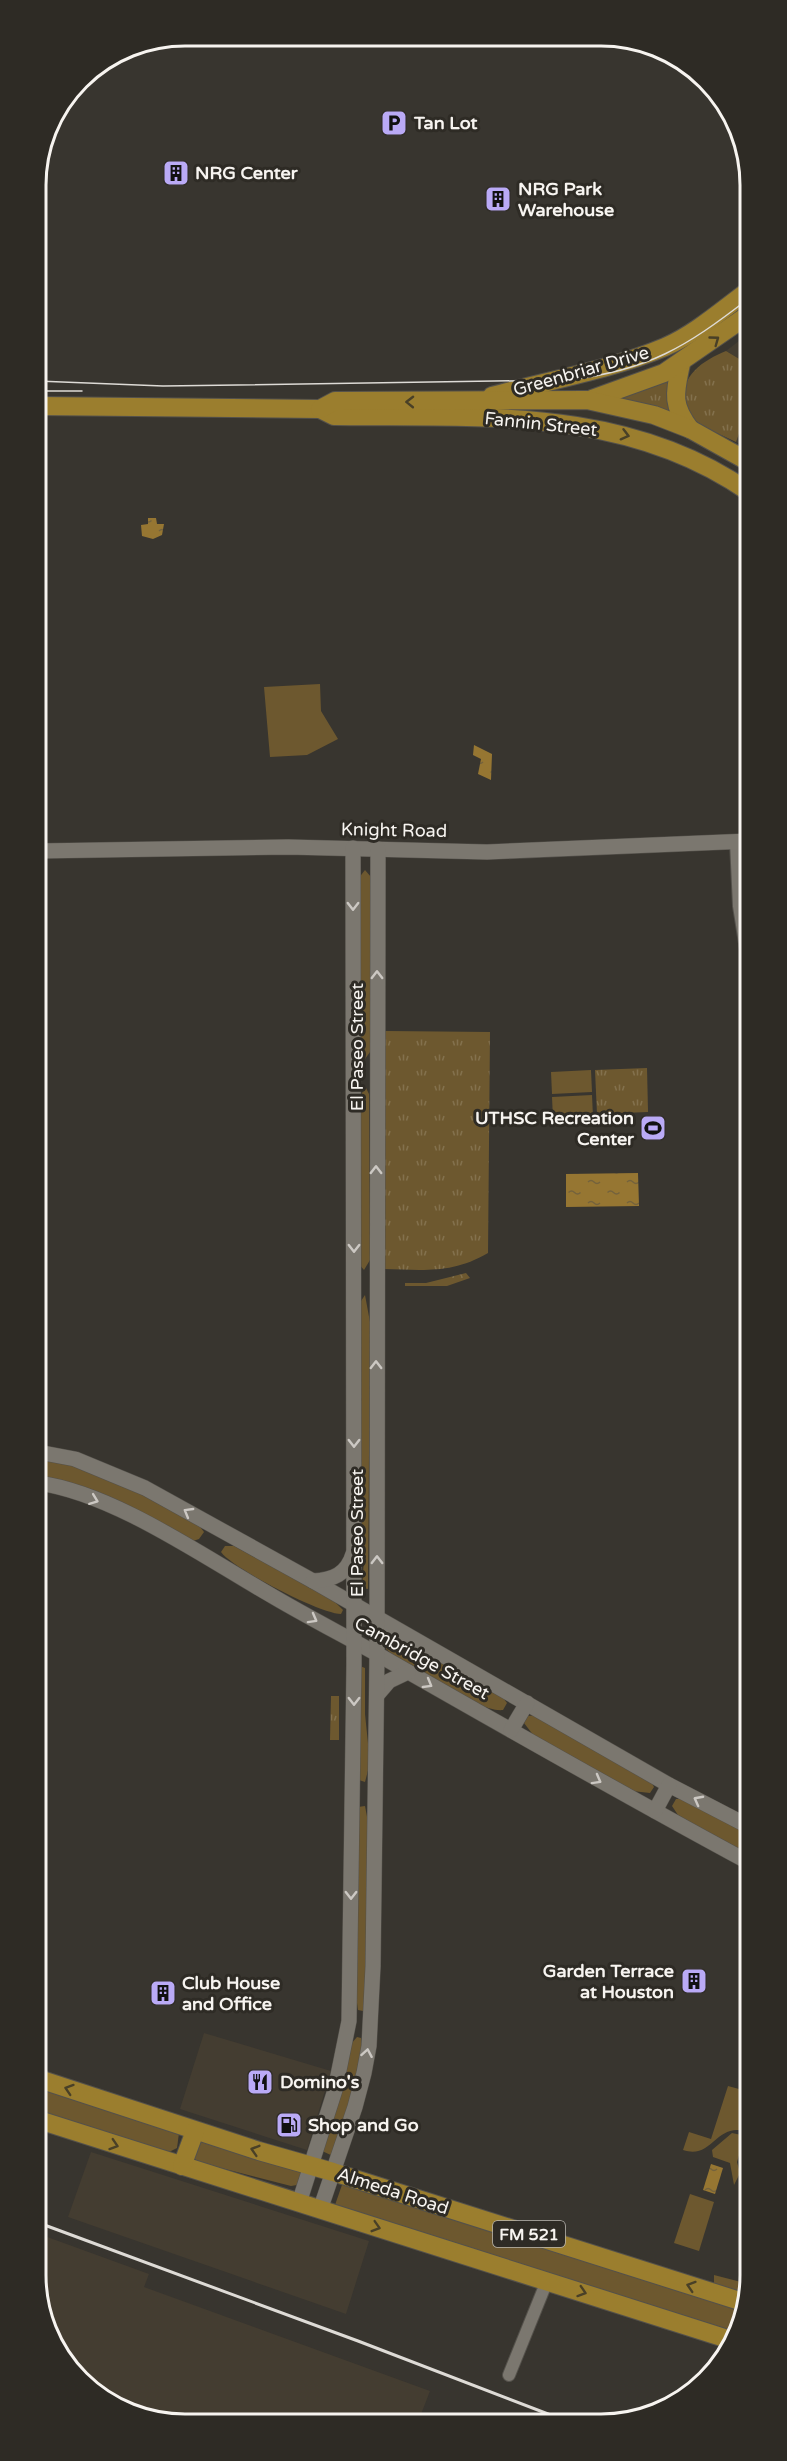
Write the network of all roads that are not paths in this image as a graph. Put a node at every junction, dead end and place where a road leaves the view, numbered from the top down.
1 (740, 297) edge
2 (740, 321) edge
3 (681, 364) junction
4 (587, 400) junction
5 (468, 402) junction
6 (47, 406) edge
7 (320, 409) junction
8 (505, 418) junction
9 (690, 429) junction
10 (740, 457) edge
11 (740, 487) edge
12 (740, 842) edge
13 (353, 848) junction
14 (378, 849) junction
15 (47, 851) edge
16 (740, 885) edge
17 (740, 910) edge
18 (353, 1076) junction
19 (376, 1076) junction
20 (354, 1279) junction
21 (375, 1284) junction
22 (46, 1454) edge
23 (46, 1484) edge
24 (219, 1530) junction
25 (354, 1548) junction
26 (206, 1555) junction
27 (313, 1581) junction
28 (354, 1605) junction
29 (377, 1618) junction
30 (354, 1642) junction
31 (377, 1654) junction
32 (408, 1672) junction
33 (376, 1695) junction
34 (527, 1703) junction
35 (511, 1730) junction
36 (669, 1785) junction
37 (353, 1795) junction
38 (375, 1795) junction
39 (655, 1811) junction
40 (740, 1822) edge
41 (740, 1858) edge
42 (349, 2022) junction
43 (371, 2022) junction
44 (46, 2081) edge
45 (46, 2122) edge
46 (195, 2131) junction
47 (311, 2165) junction
48 (182, 2166) junction
49 (333, 2172) junction
50 (299, 2203) junction
51 (320, 2210) junction
52 (547, 2281) junction
53 (738, 2300) edge
54 (725, 2338) edge
55 (509, 2375) dead end

1 - 5 main road, Greenbriar Drive
3 -> 2 main road, Greenbriar Drive
3 - 4 main road, Greenbriar Drive
3 - 9 main road
4 - 5 main road, Fannin Street
4 - 8 main road, Greenbriar Drive
4 - 9 main road, Fannin Street
5 -> 7 main road, Fannin Street
6 - 7 main road, Fannin Street
7 - 8 main road, Fannin Street
8 -> 11 main road, Fannin Street
9 - 10 main road, Fannin Street
12 - 14 street, Knight Road
13 - 14 street, Knight Road
13 - 15 street, Knight Road
13 -> 18 street, El Paseo Street
19 -> 14 street, El Paseo Street
16 - 17 street
18 - 19 street
18 -> 20 street, El Paseo Street
21 -> 19 street, El Paseo Street
20 - 21 street
20 -> 25 street, El Paseo Street
29 -> 21 street, El Paseo Street
24 -> 22 street, Cambridge Street
23 -> 26 street, Cambridge Street
24 - 26 street
24 - 27 street, Cambridge Street
25 - 27 street
25 - 28 street, El Paseo Street
26 -> 30 street, Cambridge Street
27 - 28 street, Cambridge Street
28 - 29 street, Cambridge Street
28 - 30 street, El Paseo Street
29 - 31 street, El Paseo Street
29 - 34 street, Cambridge Street
30 - 31 street, Cambridge Street
30 -> 37 street, El Paseo Street
31 - 32 street, Cambridge Street
31 - 33 street, El Paseo Street
32 - 33 street
32 -> 35 street, Cambridge Street
33 - 38 street, El Paseo Street
34 - 35 street
34 - 36 street, Cambridge Street
35 -> 39 street, Cambridge Street
36 - 39 street
40 -> 36 street, Cambridge Street
37 - 38 street
37 -> 42 street, El Paseo Street
38 - 43 street, El Paseo Street
39 - 41 street, Cambridge Street
42 - 43 street
42 - 47 street, El Paseo Street
49 -> 43 street, El Paseo Street
46 -> 44 main road, Almeda Road / FM 521
45 -> 48 main road, FM 521
47 -> 46 main road, Almeda Road / FM 521
46 - 48 main road
47 - 49 main road, Almeda Road / FM 521
47 - 50 street, El Paseo Street
48 - 50 main road, FM 521
49 - 51 street, El Paseo Street
53 -> 49 main road, Almeda Road / FM 521
50 - 51 main road, FM 521
51 -> 52 main road, FM 521
52 -> 54 main road, FM 521
52 - 55 street

